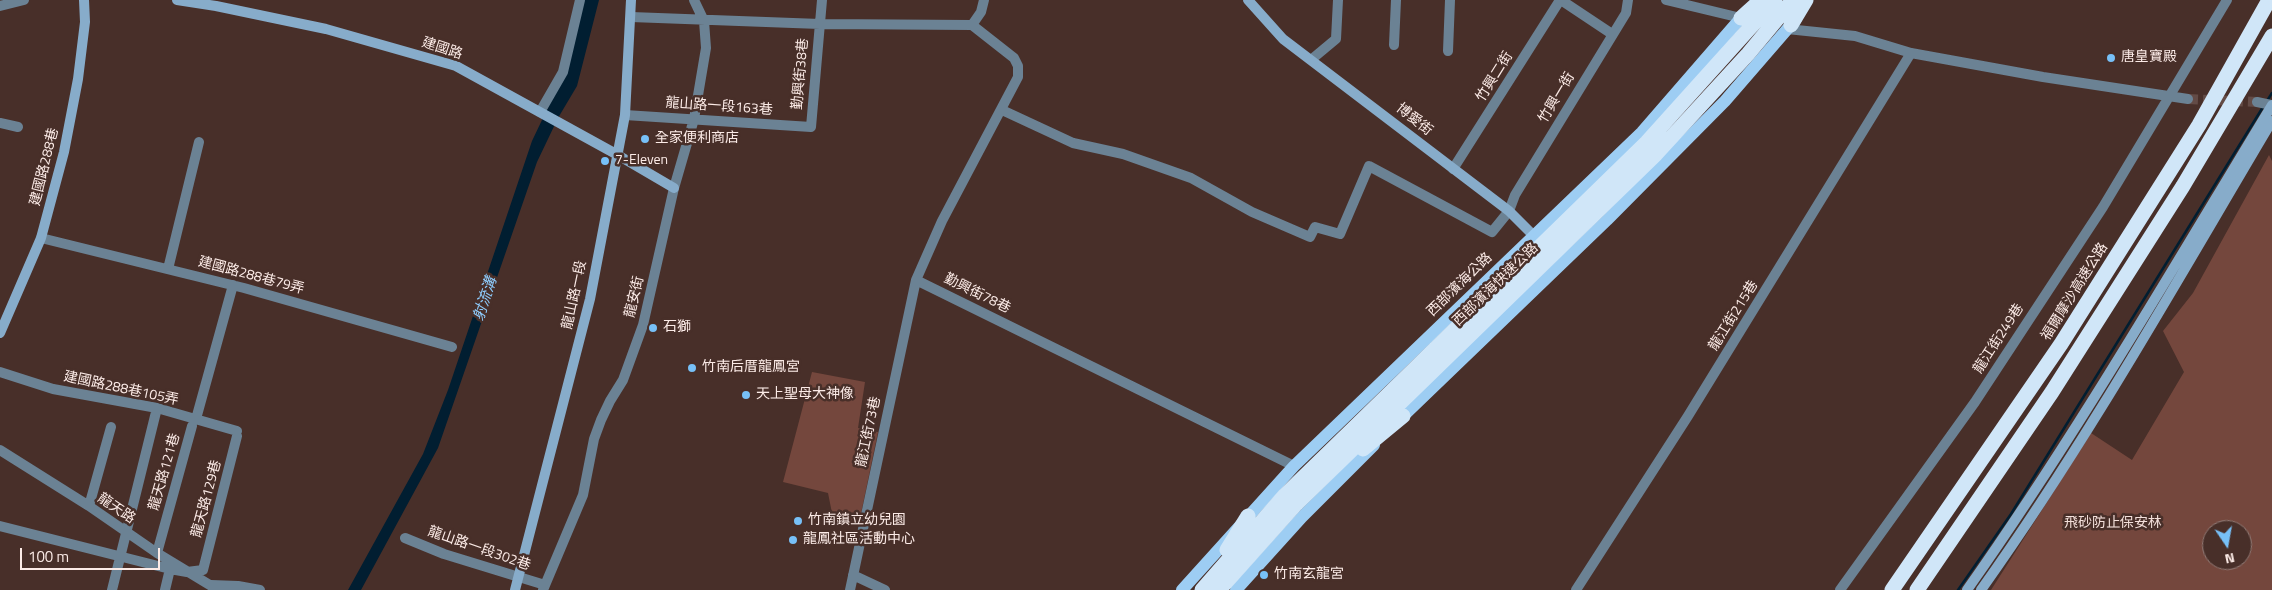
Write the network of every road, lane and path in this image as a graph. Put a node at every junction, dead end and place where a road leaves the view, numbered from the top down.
1 (24, 0) edge
2 (84, 0) edge
3 (177, 0) edge
4 (580, 0) edge
5 (631, 0) edge
6 (694, 0) edge
7 (822, 0) edge
8 (984, 0) edge
9 (1248, 0) edge
10 (1338, 0) edge
11 (1396, 0) edge
12 (1450, 0) edge
13 (1561, 0) edge
14 (1628, 0) edge
15 (1666, 0) edge
16 (1757, 0) edge
17 (1761, 0) edge
18 (1775, 0) edge
19 (1792, 0) edge
20 (1806, 0) edge
21 (1810, 0) edge
22 (2227, 0) edge
23 (2269, 0) edge
24 (0, 6) edge
25 (631, 18) junction
26 (1741, 18) junction
27 (704, 21) junction
28 (820, 24) junction
29 (972, 25) junction
30 (1789, 27) junction
31 (1612, 34) junction
32 (2272, 36) edge
33 (1394, 46) dead end
34 (1448, 51) dead end
35 (1911, 53) junction
36 (1312, 59) junction
37 (2171, 96) junction
38 (2188, 99) tunnel mouth
39 (2266, 104) edge
40 (1002, 110) junction
41 (541, 112) junction
42 (624, 115) junction
43 (694, 119) junction
44 (2272, 121) edge
45 (0, 123) edge
46 (18, 127) dead end
47 (811, 127) joint
48 (199, 142) dead end
49 (616, 154) junction
50 (1453, 169) junction
51 (674, 188) junction
52 (1509, 211) junction
53 (41, 238) junction
54 (1547, 249) junction
55 (168, 269) junction
56 (916, 280) junction
57 (233, 285) junction
58 (0, 333) edge
59 (452, 347) dead end
60 (0, 372) edge
61 (157, 408) junction
62 (1403, 416) junction
63 (194, 423) junction
64 (111, 426) dead end
65 (237, 433) joint
66 (0, 450) edge
67 (1294, 466) junction
68 (1296, 504) junction
69 (89, 506) junction
70 (1248, 516) junction
71 (0, 526) edge
72 (126, 532) junction
73 (405, 538) dead end
74 (157, 553) junction
75 (120, 555) junction
76 (170, 569) junction
77 (186, 572) junction
78 (853, 575) junction
79 (518, 578) junction
80 (214, 588) edge
81 (544, 588) edge
82 (1208, 589) edge
83 (112, 590) edge
84 (165, 590) edge
85 (260, 590) edge
86 (515, 590) edge
87 (850, 590) edge
88 (885, 590) edge
89 (1182, 590) edge
90 (1236, 590) edge
91 (1576, 590) edge
92 (1840, 590) edge
93 (1892, 590) edge
94 (1917, 590) edge
95 (1967, 590) edge
96 (1981, 590) edge

1 - 24 street
2 - 53 street, 建國路288巷
3 - 41 street, 建國路
4 - 41 street
5 - 25 street, 龍山路一段
6 - 27 street, 龍安街
7 - 28 street, 勤興街38巷
8 - 29 street
9 - 36 street, 博愛街
10 - 36 street
11 - 33 street
12 - 34 street
13 - 31 street, 竹興二街
13 - 50 street, 竹興二街
14 - 31 street, 竹興一街
15 - 26 street
16 - 26 main road, 西部濱海公路
17 - 26 highway
18 - 54 highway, 西部濱海快速公路
19 - 54 highway, 西部濱海快速公路
20 - 30 highway
21 - 30 main road, 西部濱海公路
22 - 37 street, 龍江街249巷
23 - 93 highway, 福爾摩沙高速公路
25 - 27 street
25 - 42 street, 龍山路一段
26 - 54 main road, 西部濱海公路
27 - 28 street
27 - 43 street, 龍安街
28 - 29 street
28 - 47 street, 勤興街38巷
29 - 40 street
30 - 35 street
30 - 54 main road, 西部濱海公路
31 - 52 street, 竹興一街
32 - 94 highway
35 - 37 street
35 - 91 street, 龍江街215巷
36 - 50 street, 博愛街
37 - 38 street
37 - 92 street, 龍江街249巷
39 - 95 street
40 - 52 street, 竹興一街
40 - 56 street
41 - 49 street, 建國路
42 - 43 street, 龍山路一段163巷
42 - 49 street, 龍山路一段
43 - 47 street, 龍山路一段163巷
43 - 51 street, 龍安街
44 - 96 street
45 - 46 street
48 - 55 street
49 - 51 street, 建國路
49 - 79 street, 龍山路一段
50 - 52 street, 博愛街
51 - 81 street, 龍安街
52 - 54 street, 博愛街
53 - 55 street, 建國路288巷79弄
53 - 58 street, 建國路288巷
54 - 62 main road, 西部濱海公路
54 - 67 main road, 西部濱海公路
54 - 68 highway, 西部濱海快速公路
54 - 82 highway, 西部濱海快速公路
55 - 57 street, 建國路288巷79弄
56 - 67 street, 勤興街78巷
56 - 78 street, 龍江街73巷
57 - 59 street, 建國路288巷79弄
57 - 63 street, 龍天路121巷
60 - 61 street, 建國路288巷105弄
61 - 63 street, 建國路288巷105弄
61 - 72 street
62 - 68 highway
62 - 90 main road, 西部濱海公路
63 - 65 street, 建國路288巷105弄
63 - 74 street, 龍天路121巷
64 - 69 street
65 - 77 street, 龍天路129巷
66 - 69 street, 龍天路
67 - 70 main road, 西部濱海公路
68 - 82 highway, 西部濱海快速公路
69 - 72 street, 龍天路
70 - 82 highway
70 - 89 main road, 西部濱海公路
71 - 75 street
72 - 74 street, 龍天路
72 - 75 street
73 - 79 street, 龍山路一段302巷
74 - 77 street, 龍天路
75 - 76 street
75 - 83 street
76 - 77 street
76 - 84 street
77 - 80 street, 龍天路
78 - 87 street, 龍江街73巷
78 - 88 street
79 - 81 street, 龍山路一段302巷
79 - 86 street, 龍山路一段
80 - 85 street

